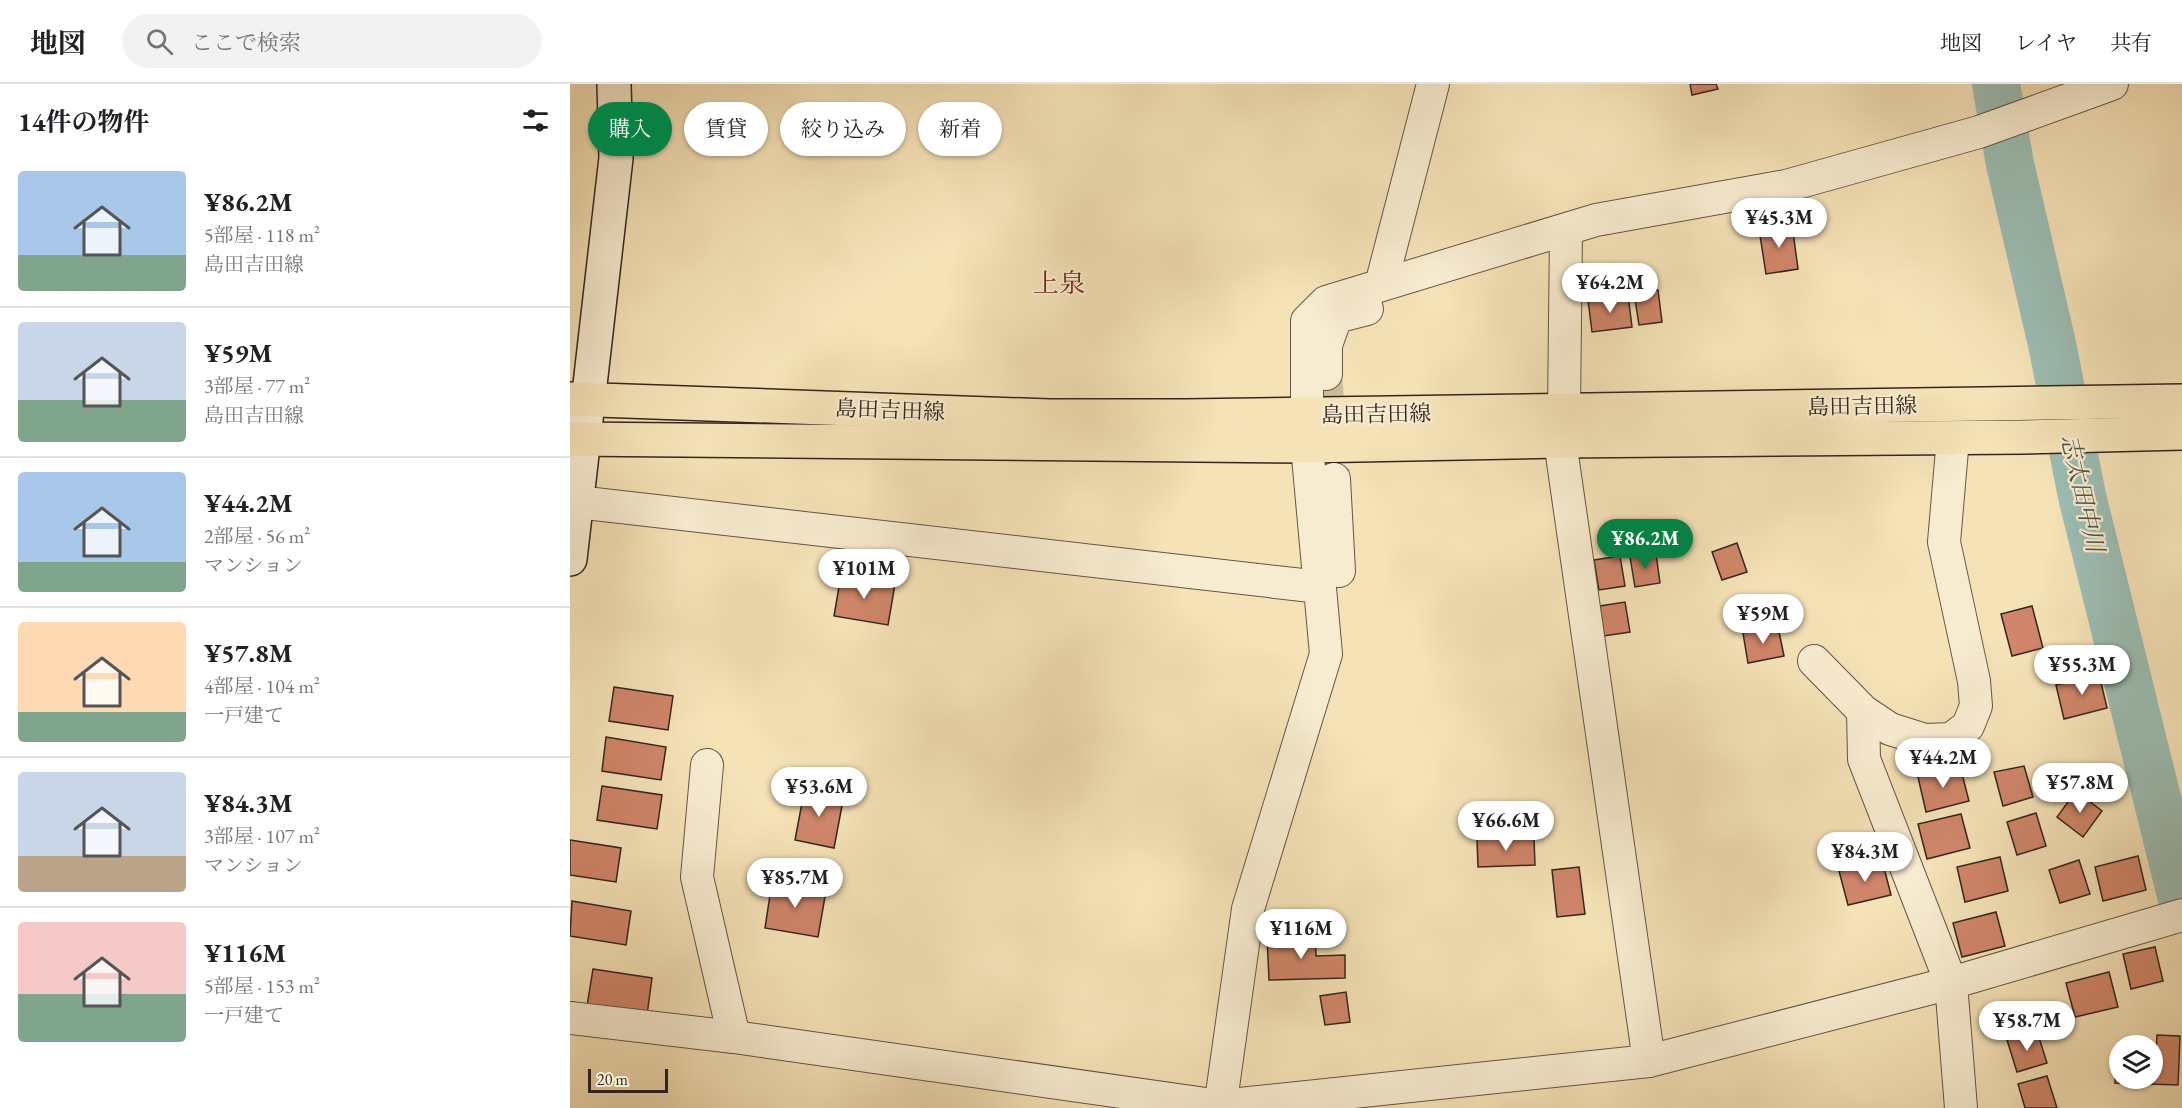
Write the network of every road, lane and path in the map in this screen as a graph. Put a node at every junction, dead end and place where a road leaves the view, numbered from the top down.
1 (615, 84) edge
2 (1433, 84) edge
3 (2112, 84) edge
4 (1566, 230) junction
5 (1471, 258) junction
6 (1381, 285) junction
7 (1326, 374) tunnel mouth
8 (579, 399) edge
9 (2182, 401) edge
10 (1562, 427) junction
11 (1306, 430) junction
12 (2182, 433) edge
13 (1953, 438) junction
14 (577, 440) edge
15 (1334, 480) tunnel mouth
16 (577, 502) junction
17 (570, 559) edge
18 (1320, 587) junction
19 (1325, 643) junction
20 (1814, 661) dead end
21 (1863, 711) junction
22 (707, 765) dead end
23 (2182, 915) edge
24 (1951, 983) junction
25 (570, 1018) edge
26 (734, 1037) junction
27 (1649, 1061) junction
28 (1220, 1107) edge
29 (1961, 1108) edge

1 - 8 street
2 - 6 street
3 - 4 street
4 - 5 street
4 - 10 street
5 - 6 street
5 - 7 street
6 - 11 street
8 - 11 main road, 島田吉田線
8 - 14 street
9 - 10 main road, 島田吉田線
10 - 11 main road, 島田吉田線
10 - 13 main road, 島田吉田線
10 - 27 street
11 - 14 main road, 島田吉田線
11 - 18 street
12 - 13 main road, 島田吉田線
13 - 21 street
14 - 16 street
15 - 19 street
16 - 17 street
16 - 18 street
18 - 19 street
19 - 28 street
20 - 21 street
21 - 24 street
22 - 26 street
23 - 24 street
24 - 27 street
24 - 29 street
25 - 26 street
26 - 28 street
27 - 28 street

